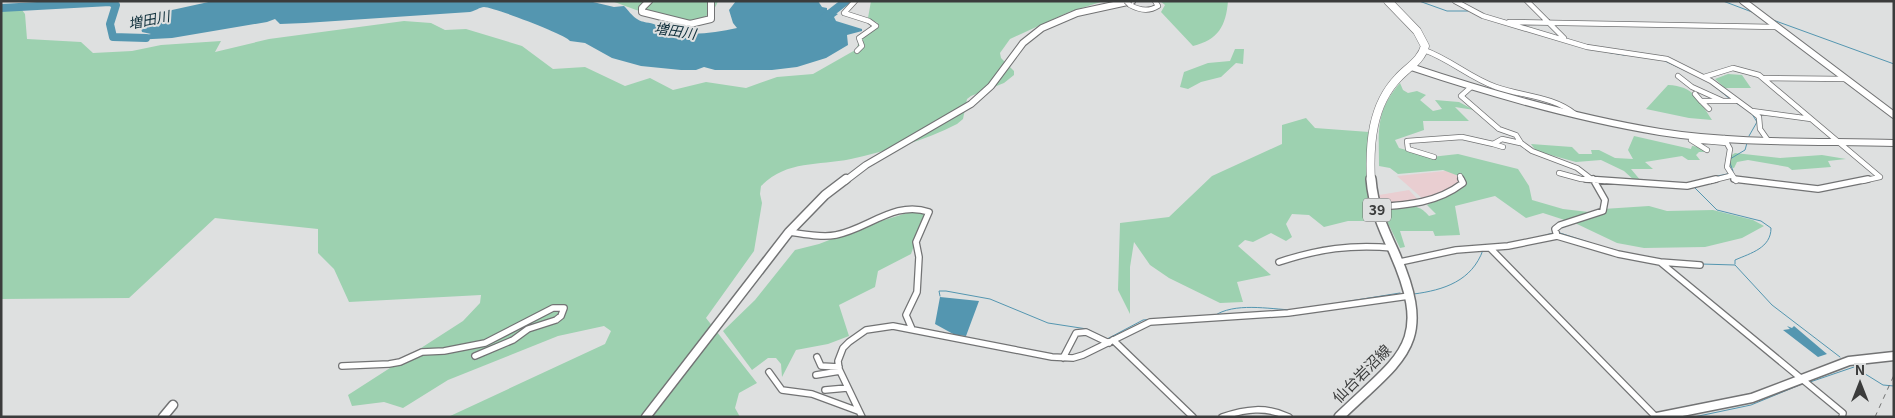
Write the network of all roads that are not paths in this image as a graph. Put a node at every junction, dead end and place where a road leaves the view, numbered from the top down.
1 (649, 1) edge
2 (711, 1) edge
3 (1126, 1) edge
4 (1155, 1) edge
5 (1388, 1) edge
6 (1455, 1) edge
7 (1527, 1) edge
8 (1743, 1) edge
9 (851, 2) edge
10 (1131, 3) edge
11 (1502, 22) junction
12 (1547, 22) junction
13 (1776, 26) junction
14 (1571, 42) junction
15 (1424, 50) junction
16 (857, 51) dead end
17 (1410, 67) junction
18 (1678, 76) dead end
19 (1704, 77) junction
20 (1764, 78) junction
21 (1847, 80) junction
22 (1470, 88) junction
23 (1695, 94) dead end
24 (1723, 101) junction
25 (1737, 101) junction
26 (1701, 102) junction
27 (1709, 109) dead end
28 (1750, 110) junction
29 (1576, 114) junction
30 (1894, 115) edge
31 (1811, 119) junction
32 (1690, 138) junction
33 (1767, 139) junction
34 (1725, 140) junction
35 (1838, 141) junction
36 (1894, 142) edge
37 (1520, 143) junction
38 (1493, 144) junction
39 (1503, 147) dead end
40 (1707, 150) dead end
41 (1434, 157) dead end
42 (1559, 172) dead end
43 (1460, 176) dead end
44 (1730, 176) junction
45 (1594, 179) junction
46 (1376, 207) junction
47 (789, 232) junction
48 (1556, 233) junction
49 (1394, 248) junction
50 (1490, 248) junction
51 (1279, 262) dead end
52 (1400, 262) junction
53 (1660, 262) junction
54 (1700, 265) dead end
55 (1409, 296) junction
56 (912, 329) junction
57 (1111, 342) junction
58 (475, 356) dead end
59 (1894, 356) edge
60 (817, 357) dead end
61 (1063, 358) junction
62 (342, 366) dead end
63 (839, 369) junction
64 (769, 372) dead end
65 (816, 375) dead end
66 (1800, 379) junction
67 (847, 388) junction
68 (825, 390) dead end
69 (173, 405) dead end
70 (860, 414) edge
71 (163, 417) edge
72 (646, 417) edge
73 (1193, 417) edge
74 (1222, 417) edge
75 (1289, 417) edge
76 (1339, 417) edge
77 (1656, 417) edge
78 (1842, 417) edge

1 - 2 street
3 - 10 street, bridge
4 - 10 street
5 - 15 main road
6 - 11 street
7 - 12 street
8 - 13 street
9 - 16 street
10 - 47 street
11 - 12 street
11 - 14 street
12 - 13 street
12 - 14 street
13 - 21 street
14 - 19 street
15 - 17 main road, 仙台岩沼線 / 39
15 - 29 street
17 - 22 street
17 - 46 main road, 仙台岩沼線 / 39
18 - 24 street
19 - 20 street
19 - 25 street
20 - 21 street
20 - 31 street
21 - 30 street
22 - 29 street
22 - 37 street
23 - 26 street
24 - 25 street
24 - 26 street
25 - 28 street
26 - 27 street
28 - 31 street
28 - 33 street
29 - 32 street
31 - 35 street
32 - 34 street
32 - 40 street
33 - 34 street
33 - 35 street
34 - 44 street
35 - 36 street
35 - 44 street
37 - 38 street
37 - 45 street
38 - 39 street
38 - 41 street
42 - 45 street
43 - 46 street
44 - 45 street
45 - 48 street
46 - 49 main road, 仙台岩沼線 / 39
47 - 56 street
47 - 72 street
48 - 50 street
48 - 53 street
49 - 51 street
49 - 52 main road, 仙台岩沼線 / 39
50 - 52 street
50 - 77 street
52 - 55 main road, 仙台岩沼線 / 39
53 - 54 street
53 - 66 street
55 - 57 street
55 - 76 main road, 仙台岩沼線 / 39
56 - 61 street
56 - 63 street
57 - 61 street
57 - 61 street
57 - 73 street
58 - 62 street
59 - 66 street
60 - 63 street
63 - 65 street
63 - 67 street
64 - 70 street
66 - 77 street
66 - 78 street
67 - 68 street
67 - 70 street
69 - 71 street
74 - 75 street

